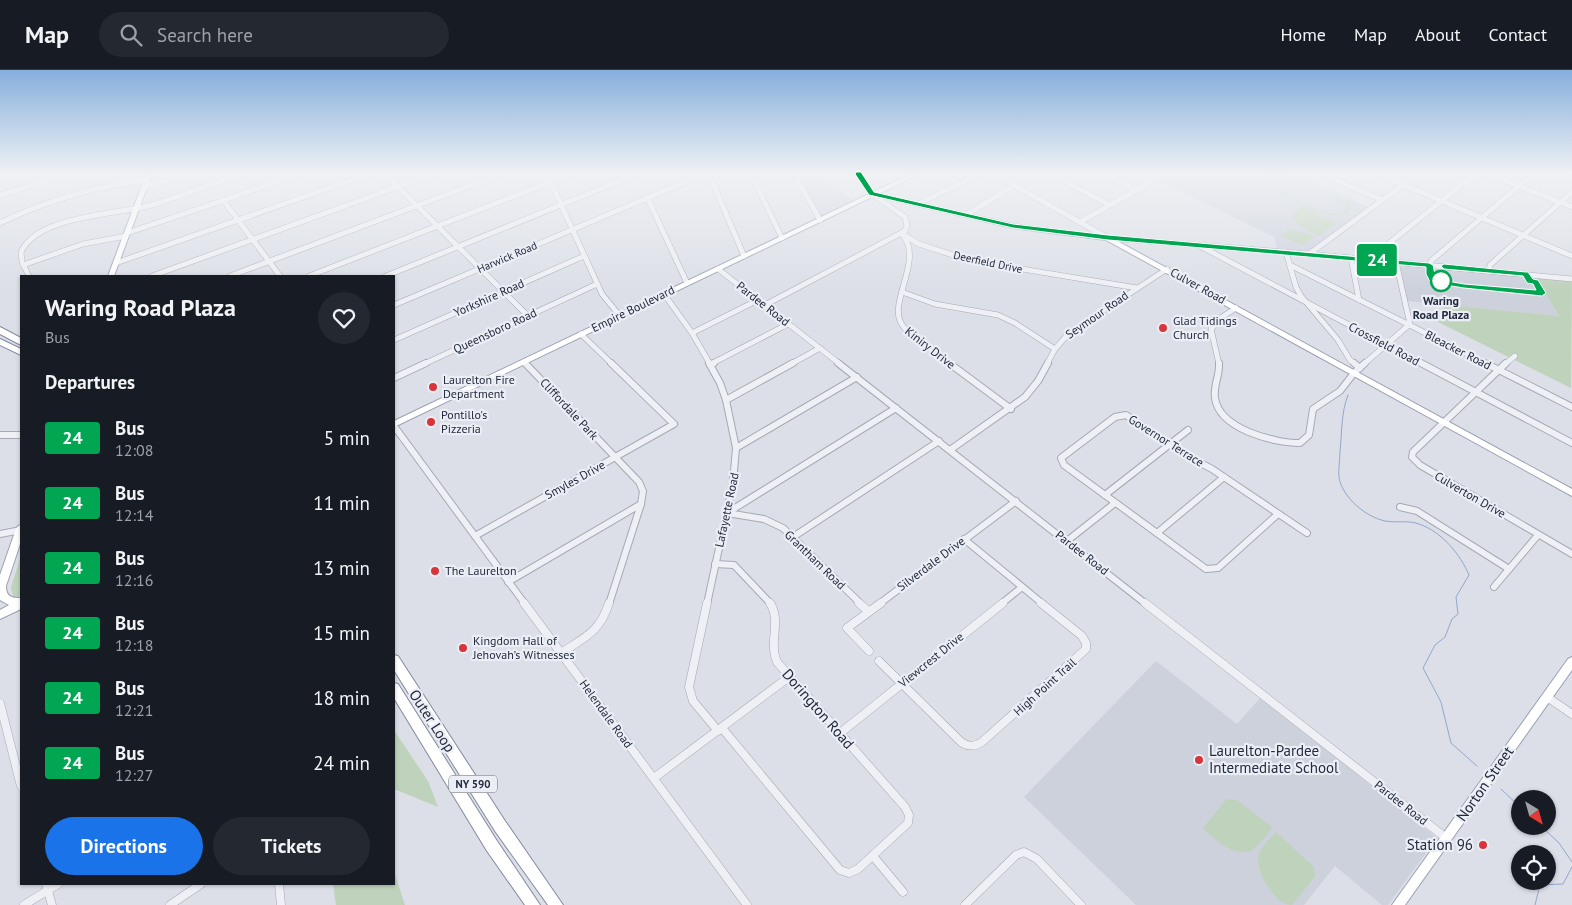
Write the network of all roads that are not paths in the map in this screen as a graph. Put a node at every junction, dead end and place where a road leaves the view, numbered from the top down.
1 (20, 213) edge
2 (113, 213) edge
3 (134, 213) edge
4 (186, 213) edge
5 (233, 213) edge
6 (258, 213) edge
7 (326, 213) edge
8 (396, 213) edge
9 (425, 213) edge
10 (471, 213) edge
11 (539, 213) edge
12 (565, 213) edge
13 (611, 213) edge
14 (655, 213) edge
15 (726, 213) edge
16 (770, 213) edge
17 (816, 213) edge
18 (834, 213) edge
19 (899, 213) edge
20 (957, 213) edge
21 (969, 213) edge
22 (1064, 213) edge
23 (1096, 213) edge
24 (1364, 213) edge
25 (1425, 213) edge
26 (1472, 213) edge
27 (1486, 213) edge
28 (1548, 213) edge
29 (966, 215) junction
30 (1481, 217) junction
31 (238, 220) junction
32 (820, 220) junction
33 (1080, 222) junction
34 (0, 223) edge
35 (437, 226) junction
36 (572, 229) junction
37 (126, 234) junction
38 (902, 234) junction
39 (1523, 235) junction
40 (782, 238) junction
41 (1108, 238) junction
42 (253, 240) junction
43 (1196, 245) junction
44 (458, 246) junction
45 (1286, 252) junction
46 (1309, 254) junction
47 (1572, 255) edge
48 (584, 256) junction
49 (744, 256) junction
50 (1351, 258) junction
51 (1368, 260) junction
52 (269, 261) junction
53 (1396, 262) junction
54 (116, 263) junction
55 (23, 265) junction
56 (1290, 265) junction
57 (1429, 265) junction
58 (480, 268) junction
59 (718, 269) junction
60 (1167, 269) junction
61 (1490, 271) junction
62 (28, 275) edge
63 (111, 275) edge
64 (155, 275) edge
65 (233, 275) edge
66 (279, 275) edge
67 (312, 275) edge
68 (388, 275) edge
69 (1572, 279) edge
70 (687, 283) junction
71 (597, 284) junction
72 (1137, 288) junction
73 (504, 291) junction
74 (902, 292) junction
75 (664, 294) junction
76 (758, 300) junction
77 (1359, 300) junction
78 (1307, 303) junction
79 (395, 305) edge
80 (765, 305) junction
81 (1236, 308) junction
82 (528, 316) junction
83 (620, 316) junction
84 (788, 324) junction
85 (1409, 325) junction
86 (0, 330) edge
87 (581, 334) junction
88 (692, 334) junction
89 (395, 340) edge
90 (20, 341) edge
91 (0, 342) edge
92 (1386, 345) junction
93 (820, 348) junction
94 (1056, 349) junction
95 (20, 352) edge
96 (1514, 356) dead end
97 (524, 362) junction
98 (710, 365) junction
99 (1498, 370) junction
100 (1357, 371) junction
101 (857, 377) junction
102 (395, 378) edge
103 (1476, 392) junction
104 (726, 400) junction
105 (1572, 407) edge
106 (896, 408) junction
107 (1011, 409) junction
108 (1445, 422) junction
109 (395, 425) edge
110 (395, 426) edge
111 (1188, 430) dead end
112 (0, 435) edge
113 (20, 435) edge
114 (939, 441) junction
115 (1572, 443) edge
116 (1170, 444) junction
117 (736, 448) junction
118 (950, 450) junction
119 (615, 458) junction
120 (1224, 477) junction
121 (1572, 493) edge
122 (1105, 495) junction
123 (731, 496) junction
124 (1016, 501) junction
125 (746, 502) junction
126 (1115, 503) junction
127 (641, 504) junction
128 (1400, 507) dead end
129 (727, 514) junction
130 (1278, 514) junction
131 (20, 529) edge
132 (20, 532) edge
133 (1156, 533) junction
134 (1308, 533) dead end
135 (0, 534) edge
136 (1538, 535) junction
137 (475, 536) junction
138 (793, 537) junction
139 (964, 539) junction
140 (1066, 541) junction
141 (1572, 554) edge
142 (715, 564) junction
143 (1509, 569) junction
144 (508, 582) junction
145 (0, 587) edge
146 (1022, 587) junction
147 (1494, 587) dead end
148 (20, 603) edge
149 (20, 604) edge
150 (868, 611) junction
151 (0, 615) edge
152 (869, 651) dead end
153 (561, 653) junction
154 (879, 661) dead end
155 (395, 662) edge
156 (1572, 662) edge
157 (789, 677) junction
158 (902, 684) junction
159 (395, 690) edge
160 (1547, 697) junction
161 (0, 703) edge
162 (1572, 714) edge
163 (720, 729) junction
164 (839, 734) junction
165 (654, 778) junction
166 (20, 782) edge
167 (1446, 838) junction
168 (873, 856) junction
169 (200, 885) edge
170 (279, 885) edge
171 (47, 887) edge
172 (902, 892) dead end
173 (967, 904) edge
174 (24, 905) edge
175 (52, 905) edge
176 (170, 905) edge
177 (281, 905) edge
178 (533, 905) edge
179 (556, 905) edge
180 (747, 905) edge
181 (1081, 905) edge
182 (1398, 905) edge

1 - 34 street
2 - 55 street
3 - 37 main road
4 - 37 street
5 - 31 street
6 - 31 street
7 - 42 street
8 - 52 street
9 - 35 street
10 - 35 street
11 - 44 street
12 - 36 street
13 - 36 street, Harwick Road
14 - 70 street
15 - 49 street
16 - 40 street
17 - 32 street
18 - 32 main road, Empire Boulevard
19 - 38 street
20 - 29 main road, Culver Road
21 - 29 street
22 - 33 street
23 - 33 street
24 - 46 street
25 - 51 street
26 - 30 street
27 - 30 street
28 - 39 street
29 - 41 main road, Culver Road
30 - 39 street
30 - 57 street
31 - 42 street
31 - 54 street
32 - 40 main road, Empire Boulevard
33 - 41 street
35 - 44 street
35 - 67 street
36 - 48 street
36 - 58 street, Harwick Road
37 - 54 main road
37 - 55 street
38 - 72 street, Deerfield Drive
38 - 74 street, Kiniry Drive
38 - 80 street
39 - 47 street
39 - 61 street
40 - 49 main road, Empire Boulevard
41 - 43 street
41 - 60 main road, Culver Road
42 - 52 street
42 - 64 street
43 - 45 street
43 - 78 street, Crossfield Road
44 - 58 street
44 - 68 street
45 - 46 street
45 - 56 street
46 - 50 street
48 - 71 street
48 - 73 street, Yorkshire Road
49 - 59 main road, Empire Boulevard
50 - 51 street
50 - 77 street
51 - 53 street
52 - 65 street
52 - 66 street
53 - 57 street
53 - 85 street
54 - 63 main road
55 - 62 street
56 - 77 street, Bleacker Road
56 - 78 street
57 - 61 street
58 - 73 street
58 - 79 street, Harwick Road
59 - 70 main road, Empire Boulevard
59 - 76 street, Pardee Road
60 - 72 street, Seymour Road
60 - 81 main road, Culver Road
61 - 69 street
70 - 75 main road, Empire Boulevard
71 - 82 street, Queensboro Road
71 - 83 street
72 - 94 street, Seymour Road
73 - 82 street
73 - 89 street, Yorkshire Road
74 - 94 street
74 - 107 street, Kiniry Drive
75 - 83 main road, Empire Boulevard
75 - 88 street, Lafayette Road
76 - 80 street, Pardee Road
76 - 88 street
77 - 85 street, Bleacker Road
78 - 92 street, Crossfield Road
78 - 100 street
80 - 84 street, Pardee Road
81 - 100 main road, Culver Road
81 - 100 street
82 - 102 street, Queensboro Road
83 - 87 main road, Empire Boulevard
84 - 93 street, Pardee Road
84 - 98 street
85 - 92 street
85 - 99 street, Bleacker Road
86 - 90 highway
87 - 97 main road, Empire Boulevard
87 - 119 street, Smyles Drive
88 - 98 street, Lafayette Road
91 - 95 highway
92 - 100 street
92 - 103 street, Crossfield Road
93 - 101 street, Pardee Road
93 - 104 street
94 - 107 street, Seymour Road
96 - 99 street
97 - 109 main road, Empire Boulevard
97 - 119 street, Cliffordale Park
98 - 104 street, Lafayette Road
99 - 103 street
99 - 105 street, Bleacker Road
100 - 108 main road, Culver Road
101 - 106 street, Pardee Road
101 - 117 street
103 - 108 street
103 - 115 street, Crossfield Road
104 - 117 street, Lafayette Road
106 - 114 street, Pardee Road
106 - 125 street
107 - 118 street, Seymour Road
108 - 121 main road, Culver Road
108 - 136 street, Culverton Drive
110 - 137 street, Helendale Road
111 - 116 street
112 - 113 street
114 - 118 street, Pardee Road
114 - 138 street
116 - 120 street, Governor Terrace
116 - 122 street
116 - 122 street, Governor Terrace
117 - 123 street, Lafayette Road
118 - 124 street, Pardee Road
119 - 127 street, Cliffordale Park
119 - 137 street, Smyles Drive
120 - 130 street, Governor Terrace
120 - 133 street
122 - 126 street, Governor Terrace
123 - 125 street
123 - 129 street, Lafayette Road
124 - 139 street, Silverdale Drive
124 - 140 street, Pardee Road
125 - 129 street
126 - 133 street, Governor Terrace
126 - 140 street
127 - 144 street
127 - 153 street
128 - 143 street
129 - 138 street, Grantham Road
129 - 142 street, Lafayette Road
130 - 133 street, Governor Terrace
130 - 134 street, Governor Terrace
131 - 135 street
132 - 145 main road
136 - 141 street, Culverton Drive
136 - 143 street
137 - 144 street, Helendale Road
138 - 150 street, Grantham Road
139 - 146 street, High Point Trail
139 - 150 street, Silverdale Drive
140 - 167 street, Pardee Road
142 - 157 street, Dorington Road
142 - 163 street, Lafayette Road
143 - 147 street
144 - 153 street, Helendale Road
145 - 148 main road
146 - 158 street, Viewcrest Drive
146 - 158 street, High Point Trail
149 - 151 main road
150 - 152 street, Silverdale Drive
153 - 165 street, Helendale Road
154 - 158 street, High Point Trail
155 - 179 highway, Outer Loop / NY 590
156 - 160 main road, Norton Street
157 - 163 street
157 - 164 street, Dorington Road
158 - 164 street, Viewcrest Drive
159 - 178 highway, Outer Loop / NY 590
160 - 162 street
160 - 167 main road, Norton Street
161 - 166 street
163 - 165 street
163 - 168 street, Lafayette Road
164 - 168 street, Dorington Road
165 - 180 street, Helendale Road
167 - 182 main road, Norton Street
168 - 172 street
169 - 176 street
170 - 177 street
171 - 174 street
171 - 175 street
173 - 181 street

